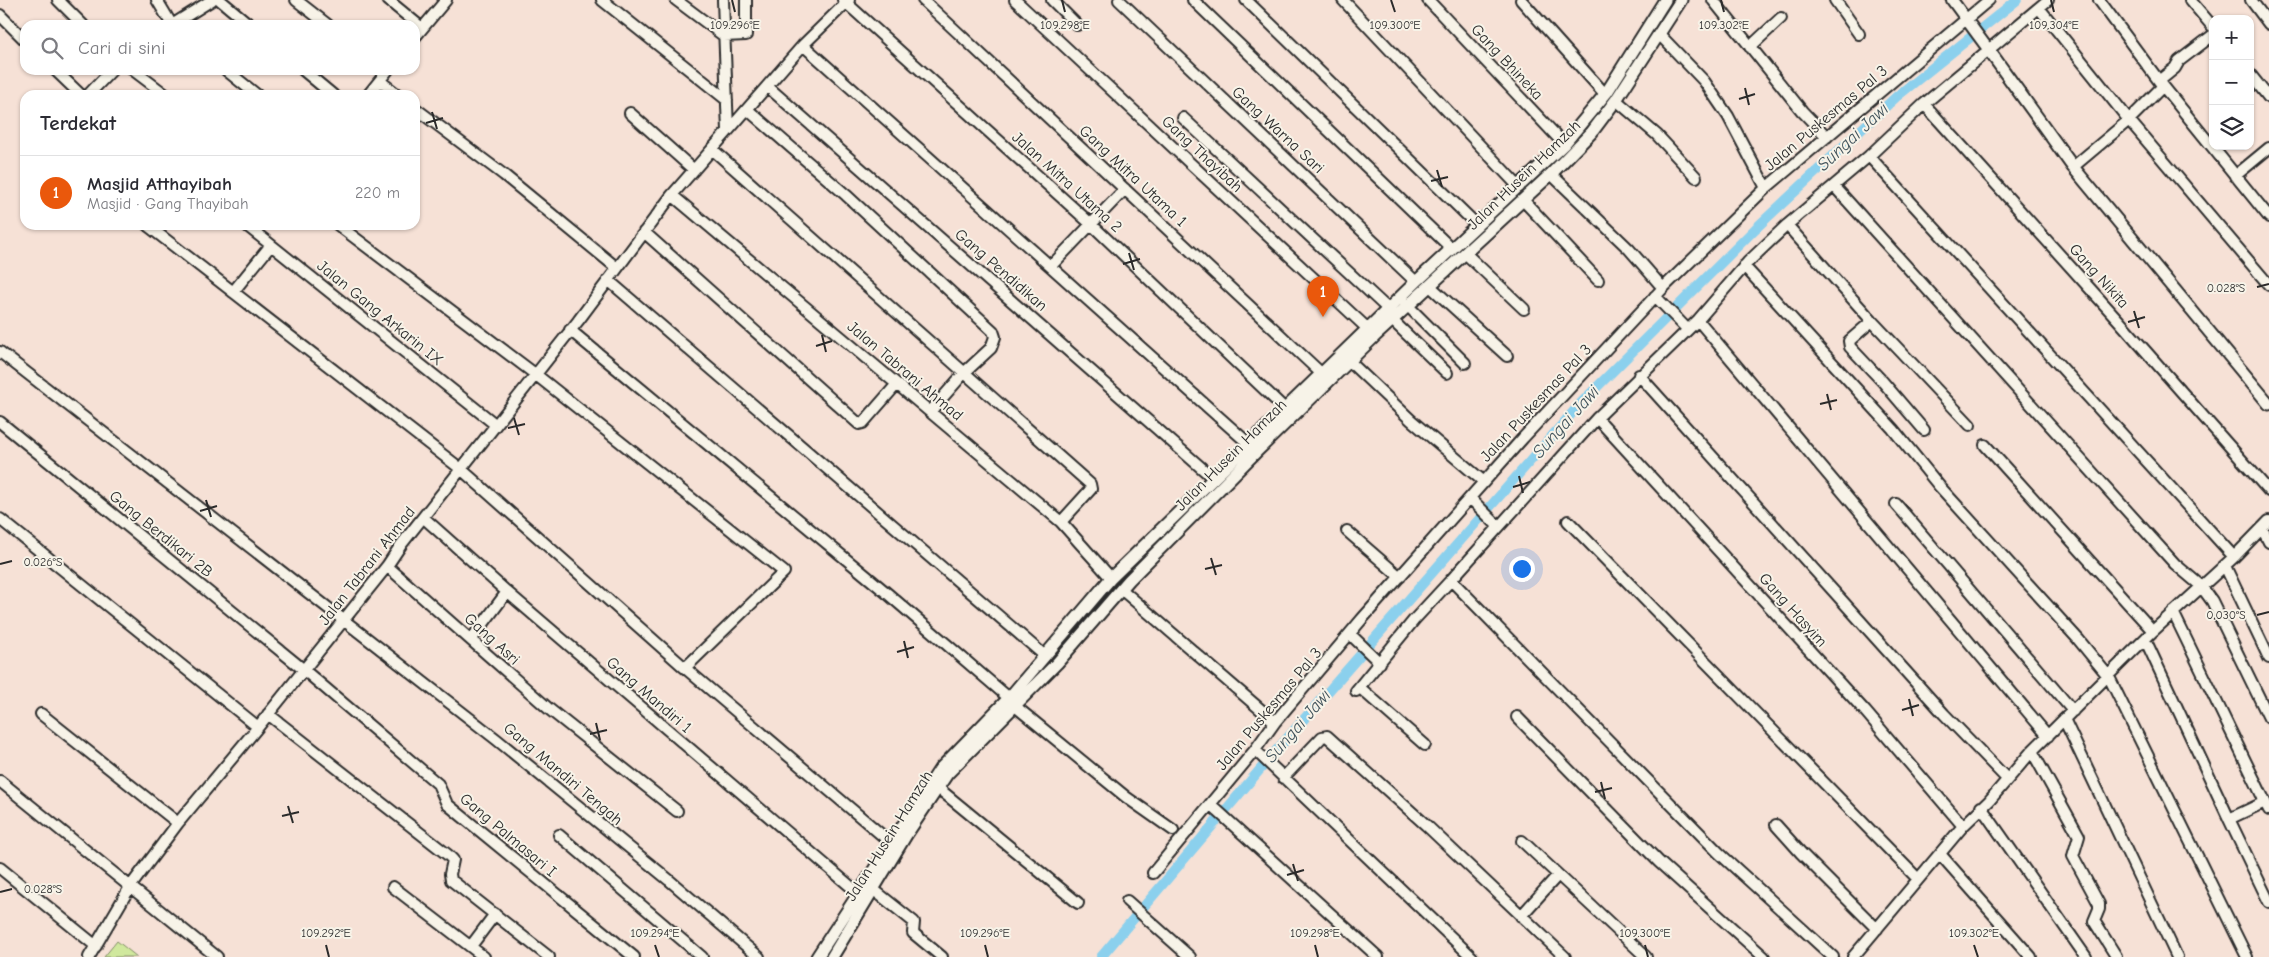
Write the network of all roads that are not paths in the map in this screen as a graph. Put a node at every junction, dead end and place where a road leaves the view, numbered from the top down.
1 (58, 0) edge
2 (156, 0) edge
3 (212, 0) edge
4 (220, 0) edge
5 (296, 0) edge
6 (388, 0) edge
7 (446, 0) edge
8 (602, 0) edge
9 (676, 0) edge
10 (723, 0) edge
11 (746, 0) edge
12 (923, 0) edge
13 (1015, 0) edge
14 (1052, 0) edge
15 (1118, 0) edge
16 (1192, 0) edge
17 (1246, 0) edge
18 (1343, 0) edge
19 (1428, 0) edge
20 (1522, 0) edge
21 (1666, 0) edge
22 (1681, 0) edge
23 (1713, 0) edge
24 (1834, 0) edge
25 (1952, 0) edge
26 (1989, 0) edge
27 (2048, 0) edge
28 (2099, 0) edge
29 (2190, 0) edge
30 (2251, 0) edge
31 (846, 1) edge
32 (196, 4) edge
33 (2039, 8) junction
34 (0, 15) edge
35 (1781, 18) dead end
36 (1966, 19) junction
37 (78, 20) edge
38 (169, 20) edge
39 (178, 20) edge
40 (244, 20) edge
41 (322, 20) edge
42 (412, 20) edge
43 (2209, 23) edge
44 (2269, 24) edge
45 (1077, 25) dead end
46 (422, 28) joint
47 (420, 31) edge
48 (1659, 34) junction
49 (1859, 34) dead end
50 (20, 35) edge
51 (724, 36) junction
52 (2209, 38) edge
53 (803, 45) junction
54 (1750, 47) junction
55 (1988, 49) junction
56 (60, 75) edge
57 (107, 75) edge
58 (140, 75) edge
59 (232, 75) edge
60 (309, 75) edge
61 (384, 75) edge
62 (2254, 79) edge
63 (380, 81) junction
64 (2161, 84) junction
65 (768, 87) junction
66 (77, 90) edge
67 (93, 90) edge
68 (159, 90) edge
69 (251, 90) edge
70 (327, 90) edge
71 (372, 90) edge
72 (392, 90) edge
73 (1605, 94) junction
74 (2269, 98) edge
75 (727, 100) junction
76 (1616, 100) junction
77 (1924, 104) junction
78 (748, 110) junction
79 (420, 112) edge
80 (630, 113) dead end
81 (1183, 118) dead end
82 (2129, 120) junction
83 (728, 131) junction
84 (1827, 137) junction
85 (1564, 144) junction
86 (2269, 148) edge
87 (712, 149) junction
88 (1869, 156) junction
89 (2073, 167) junction
90 (694, 170) junction
91 (1551, 174) junction
92 (2235, 176) junction
93 (1696, 177) dead end
94 (1834, 186) junction
95 (1519, 187) junction
96 (1766, 188) junction
97 (1126, 189) junction
98 (672, 195) junction
99 (1523, 200) junction
100 (2269, 217) edge
101 (1091, 224) junction
102 (1477, 225) junction
103 (1788, 225) junction
104 (153, 230) edge
105 (252, 230) edge
106 (345, 230) edge
107 (644, 232) junction
108 (271, 245) junction
109 (1452, 249) junction
110 (1465, 253) junction
111 (1051, 266) junction
112 (1744, 266) junction
113 (617, 268) junction
114 (608, 280) junction
115 (1598, 280) dead end
116 (1416, 282) junction
117 (2269, 285) edge
118 (1430, 286) junction
119 (233, 292) junction
120 (1660, 295) junction
121 (1401, 298) junction
122 (1409, 307) junction
123 (1524, 309) dead end
124 (1391, 316) junction
125 (1698, 320) junction
126 (1872, 321) junction
127 (1685, 327) junction
128 (570, 330) junction
129 (1368, 330) junction
130 (0, 352) edge
131 (1507, 356) dead end
132 (1349, 361) junction
133 (1465, 363) dead end
134 (964, 373) junction
135 (1447, 373) dead end
136 (535, 374) junction
137 (1322, 374) junction
138 (1639, 375) junction
139 (897, 384) junction
140 (2269, 404) edge
141 (1285, 409) junction
142 (930, 412) junction
143 (1597, 418) junction
144 (0, 422) edge
145 (496, 425) junction
146 (1970, 425) dead end
147 (1924, 430) dead end
148 (1249, 444) junction
149 (1985, 445) dead end
150 (1238, 463) junction
151 (461, 469) junction
152 (1213, 478) junction
153 (1484, 482) junction
154 (2269, 491) edge
155 (1473, 501) junction
156 (1896, 504) dead end
157 (424, 518) junction
158 (0, 519) edge
159 (1568, 521) dead end
160 (1061, 522) junction
161 (1496, 523) junction
162 (2266, 525) edge
163 (1347, 531) dead end
164 (2269, 542) edge
165 (2234, 557) junction
166 (387, 566) junction
167 (2224, 566) junction
168 (1400, 577) junction
169 (1111, 578) junction
170 (1451, 580) junction
171 (2201, 586) junction
172 (1121, 589) junction
173 (507, 592) junction
174 (2173, 612) junction
175 (344, 619) junction
176 (1351, 635) junction
177 (2149, 635) junction
178 (471, 640) junction
179 (1045, 656) junction
180 (2269, 658) edge
181 (1378, 660) junction
182 (685, 668) junction
183 (304, 670) junction
184 (2109, 677) junction
185 (1012, 702) junction
186 (2073, 711) junction
187 (41, 714) dead end
188 (268, 714) junction
189 (1517, 717) dead end
190 (2269, 718) edge
191 (2064, 719) junction
192 (1275, 722) junction
193 (258, 727) junction
194 (2048, 736) junction
195 (1425, 746) dead end
196 (2032, 751) junction
197 (1257, 753) junction
198 (1281, 775) junction
199 (2007, 779) junction
200 (0, 781) edge
201 (938, 788) junction
202 (1213, 806) junction
203 (2267, 806) edge
204 (1982, 807) junction
205 (677, 811) dead end
206 (2229, 819) junction
207 (178, 823) junction
208 (1776, 825) dead end
209 (1963, 826) junction
210 (1173, 830) dead end
211 (559, 835) dead end
212 (1522, 841) dead end
213 (890, 842) junction
214 (1940, 854) junction
215 (885, 860) junction
216 (0, 868) edge
217 (1153, 873) dead end
218 (1558, 875) junction
219 (1918, 879) junction
220 (130, 887) junction
221 (393, 887) dead end
222 (874, 890) junction
223 (857, 892) junction
224 (2269, 902) edge
225 (1078, 903) dead end
226 (1131, 904) dead end
227 (495, 914) junction
228 (1520, 916) junction
229 (1877, 929) junction
230 (96, 946) junction
231 (471, 946) junction
232 (1855, 956) edge
233 (2116, 956) edge
234 (89, 957) edge
235 (217, 957) edge
236 (484, 957) edge
237 (549, 957) edge
238 (634, 957) edge
239 (702, 957) edge
240 (759, 957) edge
241 (817, 957) edge
242 (832, 957) edge
243 (942, 957) edge
244 (1190, 957) edge
245 (1378, 957) edge
246 (1472, 957) edge
247 (1565, 957) edge
248 (1646, 957) edge
249 (1764, 957) edge
250 (1833, 957) edge
251 (2031, 957) edge
252 (2086, 957) edge
253 (2177, 957) edge
254 (2247, 957) edge

1 - 37 street
2 - 38 street
3 - 32 street
4 - 40 street
5 - 41 street
6 - 42 street
7 - 46 street
8 - 75 street
9 - 51 street
10 - 51 street
11 - 51 street
12 - 97 street, Gang Mitra Utama 1
13 - 129 street, Gang Thayibah
14 - 45 street
15 - 116 street, Gang Warna Sari
16 - 109 street
17 - 102 street
18 - 95 street
19 - 85 street, Gang Bhineka
20 - 73 street
21 - 73 street, Jalan Husein Hamzah
22 - 48 street, Jalan Husein Hamzah
23 - 54 street
24 - 49 street
25 - 36 street
26 - 36 street, Jalan Puskesmas Pal 3
27 - 33 street
28 - 64 street
29 - 43 street
30 - 44 street
31 - 53 street, Jalan Tabrani Ahmad
31 - 101 street, Jalan Mitra Utama 2
32 - 39 street
33 - 55 street
33 - 82 street
34 - 50 street
35 - 54 street
36 - 55 street
36 - 84 street, Jalan Puskesmas Pal 3
46 - 47 street
48 - 76 street, Jalan Husein Hamzah
48 - 96 street
51 - 75 street
52 - 64 street
53 - 65 street, Jalan Tabrani Ahmad
53 - 111 street
54 - 84 street
55 - 77 street
55 - 89 street
56 - 66 street
57 - 67 street
58 - 68 street
59 - 69 street
60 - 70 street
61 - 63 street
62 - 74 street
63 - 71 street
63 - 72 street
64 - 82 street
64 - 92 street
65 - 78 street, Jalan Tabrani Ahmad
65 - 152 street, Gang Pendidikan
73 - 85 street, Jalan Husein Hamzah
75 - 83 street
76 - 91 street, Jalan Husein Hamzah
76 - 93 street
77 - 88 street
77 - 154 street, Gang Nikita
78 - 83 street, Jalan Tabrani Ahmad
78 - 134 street
79 - 113 street
80 - 90 street
81 - 124 street
82 - 89 street
82 - 117 street
83 - 87 street, Jalan Tabrani Ahmad
84 - 96 street, Jalan Puskesmas Pal 3
85 - 95 street, Jalan Husein Hamzah
86 - 92 street
87 - 90 street, Jalan Tabrani Ahmad
87 - 134 street
88 - 94 street
88 - 165 street
89 - 140 street
90 - 98 street, Jalan Tabrani Ahmad
91 - 99 street, Jalan Husein Hamzah
91 - 120 street
92 - 100 street
94 - 103 street
94 - 171 street
95 - 102 street, Jalan Husein Hamzah
96 - 120 street, Jalan Puskesmas Pal 3
97 - 101 street
97 - 137 street, Gang Mitra Utama 1
98 - 107 street, Jalan Tabrani Ahmad
98 - 139 street, Jalan Tabrani Ahmad
99 - 110 street, Jalan Husein Hamzah
99 - 115 street
101 - 111 street
101 - 141 street, Jalan Mitra Utama 2
102 - 109 street, Jalan Husein Hamzah
103 - 112 street
103 - 126 street
104 - 119 street
105 - 108 street, Jalan Gang Arkarin IX
106 - 136 street
107 - 113 street, Jalan Tabrani Ahmad
107 - 139 street
108 - 119 street
108 - 145 street, Jalan Gang Arkarin IX
109 - 116 street, Jalan Husein Hamzah
110 - 118 street, Jalan Husein Hamzah
110 - 123 street
111 - 148 street
112 - 125 street
112 - 184 street
113 - 114 street, Jalan Tabrani Ahmad
114 - 128 street, Jalan Tabrani Ahmad
114 - 179 street
116 - 121 street, Jalan Husein Hamzah
118 - 122 street, Jalan Husein Hamzah
118 - 131 street
119 - 151 street
120 - 127 street
120 - 153 street, Jalan Puskesmas Pal 3
121 - 122 street
121 - 124 street, Jalan Husein Hamzah
122 - 124 street, Jalan Husein Hamzah
122 - 133 street
124 - 129 street, Jalan Husein Hamzah
124 - 132 street, Jalan Husein Hamzah
124 - 135 street
125 - 127 street
125 - 194 street
126 - 146 street
126 - 147 street
127 - 138 street
128 - 136 street, Jalan Tabrani Ahmad
128 - 185 street
129 - 137 street, Jalan Husein Hamzah
130 - 175 street, Gang Mandiri Tengah
132 - 150 street, Jalan Husein Hamzah
132 - 153 street
134 - 142 street
134 - 160 street
136 - 145 street, Jalan Tabrani Ahmad
136 - 182 street
137 - 141 street, Jalan Husein Hamzah
138 - 143 street
138 - 199 street
139 - 142 street, Jalan Tabrani Ahmad
141 - 148 street, Jalan Husein Hamzah
142 - 160 street, Jalan Tabrani Ahmad
143 - 161 street
143 - 209 street, Gang Hasyim
144 - 183 street, Gang Berdikari 2B
145 - 151 street, Jalan Tabrani Ahmad
148 - 150 street, Jalan Husein Hamzah
149 - 177 street
150 - 152 street, Jalan Husein Hamzah
150 - 172 street, Jalan Husein Hamzah
151 - 157 street, Jalan Tabrani Ahmad
151 - 182 street
152 - 169 street, Jalan Husein Hamzah
153 - 155 street, Jalan Puskesmas Pal 3
155 - 161 street
155 - 168 street, Jalan Puskesmas Pal 3
156 - 186 street
157 - 166 street, Jalan Tabrani Ahmad
157 - 173 street, Gang Mandiri 1
158 - 193 street
159 - 219 street
160 - 169 street, Jalan Tabrani Ahmad
161 - 170 street
162 - 164 street
162 - 165 street
163 - 168 street
165 - 167 street
166 - 175 street, Jalan Tabrani Ahmad
166 - 178 street, Gang Asri
167 - 171 street
167 - 180 street
168 - 176 street, Jalan Puskesmas Pal 3
169 - 179 street, Jalan Husein Hamzah
170 - 181 street
170 - 250 street
171 - 174 street
171 - 190 street
172 - 185 street, Jalan Husein Hamzah
172 - 192 street
173 - 178 street
173 - 223 street, Gang Mandiri 1
174 - 177 street
174 - 203 street
175 - 183 street, Jalan Tabrani Ahmad
175 - 240 street, Gang Mandiri Tengah
176 - 181 street
176 - 192 street, Jalan Puskesmas Pal 3
177 - 184 street
177 - 206 street
178 - 205 street, Gang Asri
179 - 185 street, Jalan Husein Hamzah
181 - 195 street
182 - 213 street
183 - 188 street, Jalan Tabrani Ahmad
183 - 238 street, Gang Palmasari I
184 - 186 street
184 - 254 street
185 - 201 street, Jalan Husein Hamzah
185 - 210 street
185 - 213 street, Jalan Husein Hamzah
186 - 191 street
187 - 207 street
188 - 193 street, Jalan Tabrani Ahmad
188 - 227 street
189 - 249 street
191 - 194 street
191 - 253 street
192 - 197 street, Jalan Puskesmas Pal 3
193 - 207 street, Jalan Tabrani Ahmad
194 - 196 street
196 - 199 street
196 - 233 street
197 - 198 street
197 - 202 street, Jalan Puskesmas Pal 3
198 - 228 street
198 - 246 street
199 - 204 street
200 - 220 street
201 - 215 street, Jalan Husein Hamzah
201 - 225 street
202 - 217 street, Jalan Puskesmas Pal 3
202 - 245 street
203 - 206 street
204 - 209 street
204 - 252 street
206 - 224 street
207 - 220 street, Jalan Tabrani Ahmad
208 - 229 street
209 - 214 street
211 - 239 street
212 - 218 street
213 - 215 street, Jalan Husein Hamzah
214 - 219 street
214 - 251 street
215 - 222 street, Jalan Husein Hamzah
215 - 223 street, Jalan Husein Hamzah
216 - 230 street
218 - 228 street
218 - 248 street
219 - 229 street
220 - 230 street, Jalan Tabrani Ahmad
220 - 235 street
221 - 231 street
222 - 242 street, Jalan Husein Hamzah
222 - 243 street
223 - 241 street, Jalan Husein Hamzah
226 - 244 street
227 - 231 street
227 - 237 street
228 - 247 street
229 - 232 street
230 - 234 street, Jalan Tabrani Ahmad
231 - 236 street

